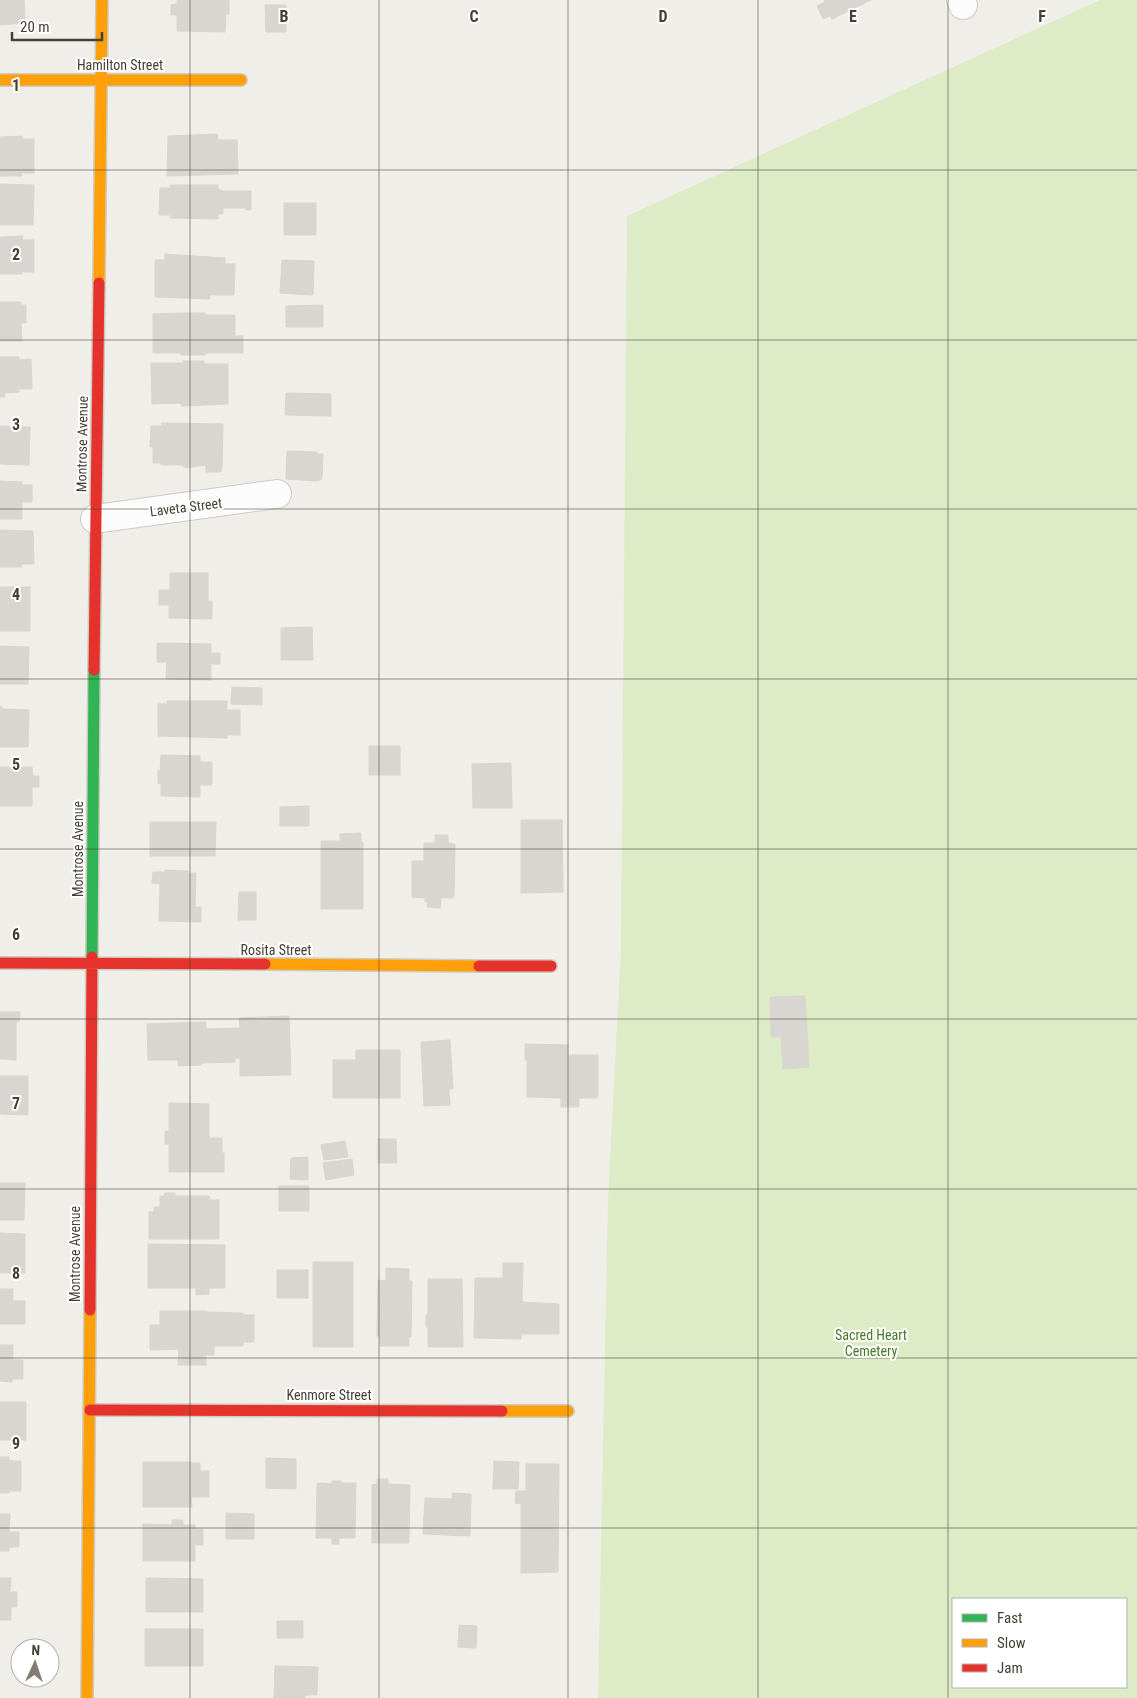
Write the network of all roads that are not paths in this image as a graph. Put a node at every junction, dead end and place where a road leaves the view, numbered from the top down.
1 (102, 0) edge
2 (0, 80) edge
3 (102, 80) junction
4 (241, 80) dead end
5 (276, 494) dead end
6 (95, 519) junction
7 (0, 963) edge
8 (92, 964) junction
9 (551, 966) dead end
10 (90, 1410) junction
11 (568, 1411) dead end
12 (87, 1698) edge

1 - 3 street, Montrose Avenue
2 - 3 street, Hamilton Street
3 - 4 street, Hamilton Street
3 - 6 street, Montrose Avenue
5 - 6 street, Laveta Street
6 - 8 street, Montrose Avenue
7 - 8 street, Rosita Street
8 - 9 street, Rosita Street
8 - 10 street, Montrose Avenue
10 - 11 street, Kenmore Street
10 - 12 street, Montrose Avenue

